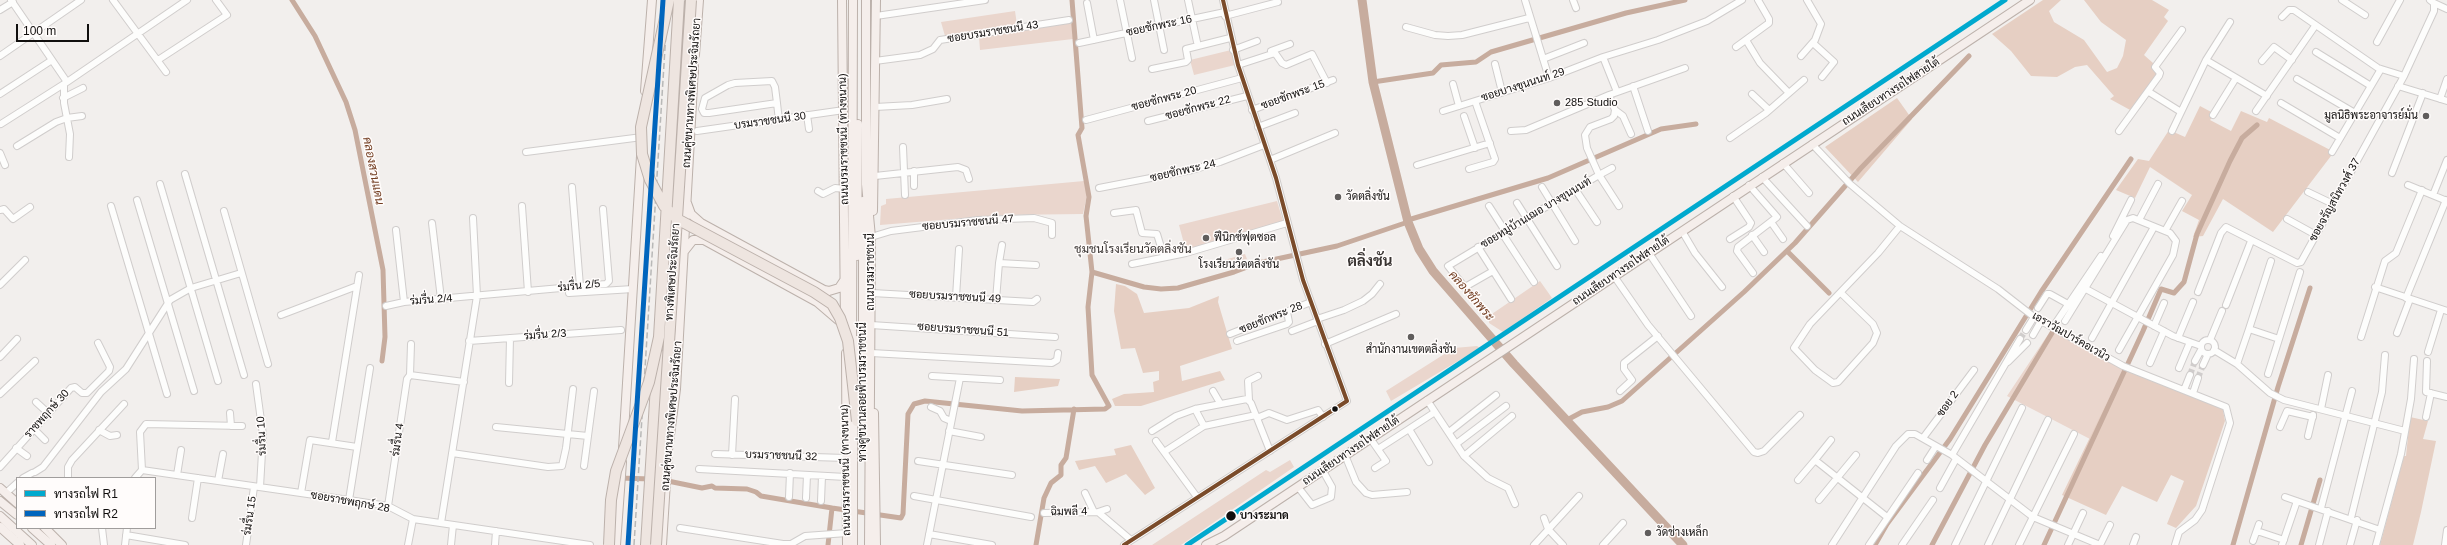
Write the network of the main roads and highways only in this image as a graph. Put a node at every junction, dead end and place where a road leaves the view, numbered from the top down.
1 (652, 0) edge
2 (670, 0) edge
3 (679, 0) edge
4 (690, 0) edge
5 (699, 0) edge
6 (842, 0) edge
7 (848, 0) edge
8 (853, 0) edge
9 (858, 0) edge
10 (865, 0) edge
11 (872, 0) edge
12 (876, 0) edge
13 (2030, 0) edge
14 (875, 63) junction
15 (693, 72) junction
16 (844, 108) junction
17 (686, 198) junction
18 (697, 220) junction
19 (871, 234) junction
20 (696, 239) junction
21 (682, 254) junction
22 (846, 275) junction
23 (852, 286) junction
24 (829, 291) junction
25 (826, 308) junction
26 (846, 331) junction
27 (660, 337) junction
28 (857, 421) junction
29 (2, 492) edge
30 (0, 501) edge
31 (16, 502) edge
32 (850, 503) junction
33 (16, 508) edge
34 (850, 513) junction
35 (16, 514) edge
36 (0, 516) edge
37 (872, 518) junction
38 (0, 521) edge
39 (0, 527) edge
40 (33, 529) edge
41 (39, 529) edge
42 (46, 529) edge
43 (13, 534) junction
44 (1210, 544) edge
45 (20, 545) edge
46 (26, 545) edge
47 (32, 545) edge
48 (51, 545) edge
49 (56, 545) edge
50 (62, 545) edge
51 (609, 545) edge
52 (616, 545) edge
53 (646, 545) edge
54 (656, 545) edge
55 (662, 545) edge
56 (846, 545) edge
57 (853, 545) edge
58 (858, 545) edge
59 (864, 545) edge
60 (869, 545) edge
61 (876, 545) edge

1 - 52 main road
2 - 28 highway, bridge
3 - 27 highway, ทางพิเศษประจิมรัถยา, bridge
4 - 15 highway
4 - 54 highway, ทางพิเศษประจิมรัถยา, bridge
5 - 15 main road, ถนนคู่ขนานทางพิเศษประจิมรัถยา
6 - 16 main road, ถนนบรมราชชนนี (ทางขนาน)
7 - 16 main road
8 - 23 main road, ถนนบรมราชชนนี
9 - 28 main road, ทางคู่ขนานลอยฟ้าบรมราชชนนี, bridge
10 - 19 main road, ถนนบรมราชชนนี
10 - 59 main road, ทางคู่ขนานลอยฟ้าบรมราชชนนี
11 - 14 main road
12 - 14 main road
13 - 44 main road, ถนนเลียบทางรถไฟสายใต้
14 - 19 main road
15 - 17 main road, ถนนคู่ขนานทางพิเศษประจิมรัถยา
16 - 22 main road, ถนนบรมราชชนนี (ทางขนาน)
17 - 18 main road
17 - 21 main road, ถนนคู่ขนานทางพิเศษประจิมรัถยา
18 - 20 main road
18 - 24 main road
19 - 37 main road, ถนนบรมราชชนนี
20 - 21 main road
20 - 25 main road
21 - 55 main road, ถนนคู่ขนานทางพิเศษประจิมรัถยา
22 - 23 main road
22 - 24 main road
22 - 26 main road
23 - 32 main road, ถนนบรมราชชนนี
24 - 25 main road
25 - 26 main road
26 - 32 main road, ถนนบรมราชชนนี (ทางขนาน)
27 - 51 highway, bridge
27 - 53 highway, ทางพิเศษประจิมรัถยา, bridge
28 - 58 main road, ทางคู่ขนานลอยฟ้าบรมราชชนนี
29 - 31 main road
29 - 33 main road
30 - 35 main road
32 - 34 main road, ถนนบรมราชชนนี (ทางขนาน)
34 - 56 main road, ถนนบรมราชชนนี (ทางขนาน)
34 - 57 main road
36 - 47 main road
37 - 60 main road, ถนนบรมราชชนนี
37 - 61 main road
38 - 43 main road
39 - 43 main road
40 - 48 main road
41 - 49 main road
42 - 50 main road
43 - 45 main road
43 - 46 main road

